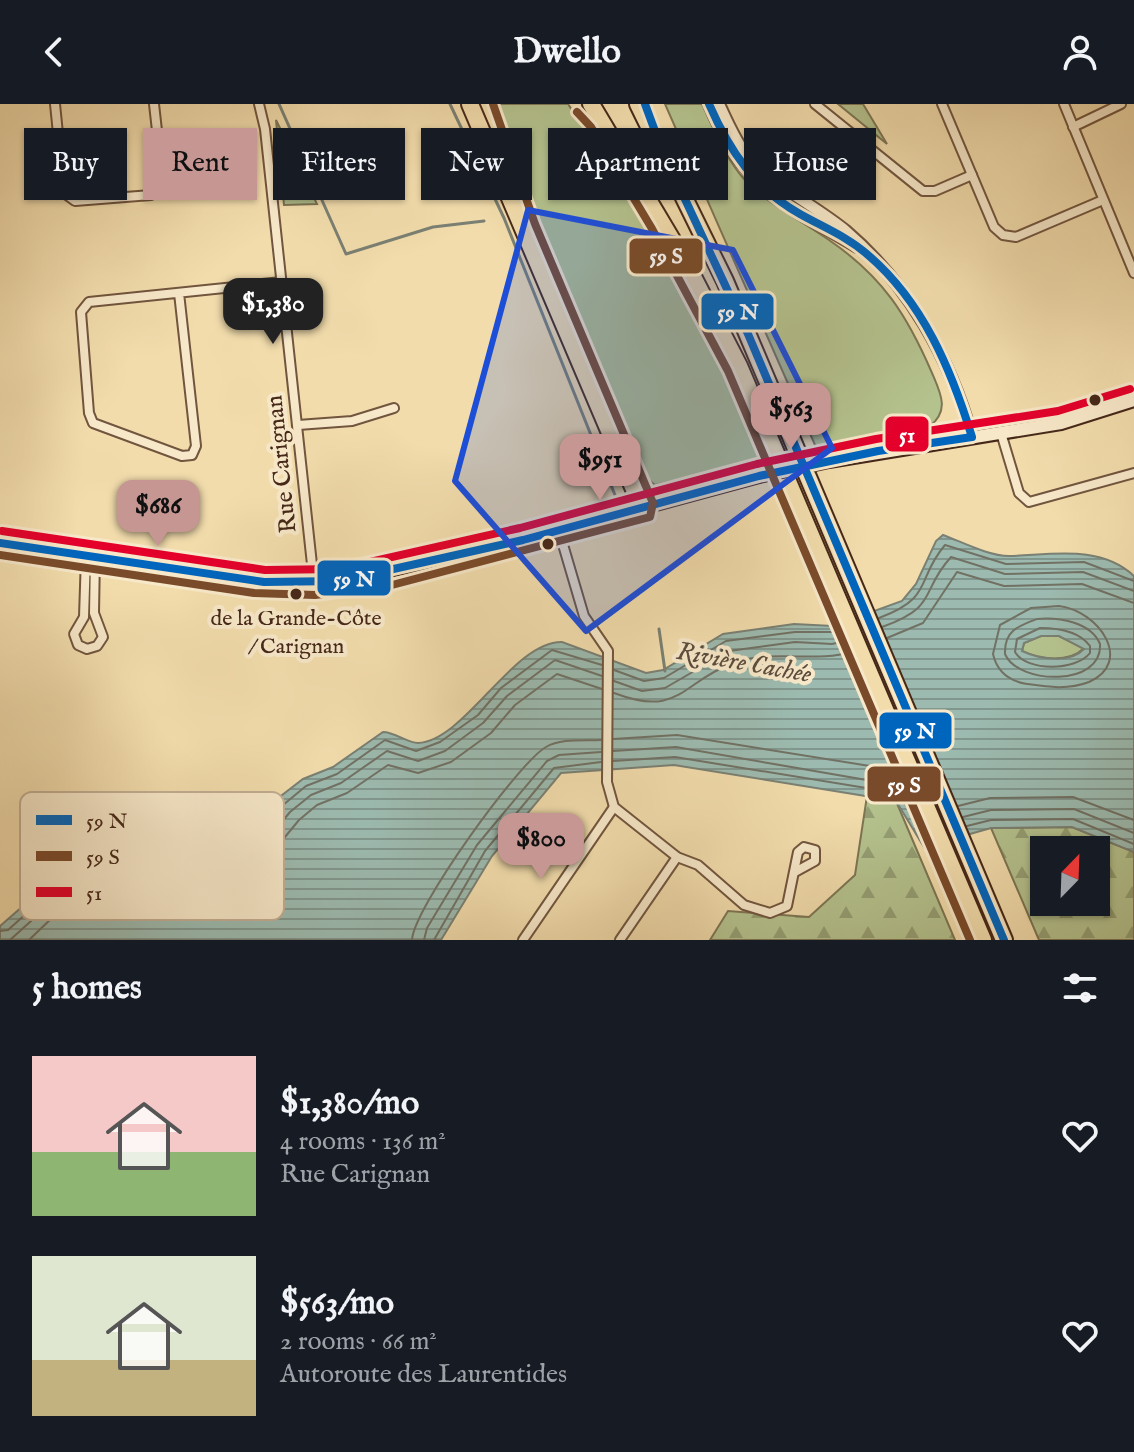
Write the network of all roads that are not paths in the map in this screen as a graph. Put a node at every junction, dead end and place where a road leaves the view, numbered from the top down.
1 (55, 104) edge
2 (154, 104) edge
3 (259, 104) edge
4 (470, 104) edge
5 (480, 104) edge
6 (589, 104) edge
7 (638, 104) edge
8 (645, 104) edge
9 (709, 104) edge
10 (719, 104) edge
11 (815, 104) edge
12 (942, 104) edge
13 (1065, 104) edge
14 (1121, 104) edge
15 (1073, 127) junction
16 (651, 128) edge
17 (654, 128) edge
18 (972, 175) junction
19 (686, 200) edge
20 (1103, 200) junction
21 (524, 228) junction
22 (865, 252) junction
23 (1134, 273) edge
24 (282, 282) junction
25 (179, 293) junction
26 (1134, 400) edge
27 (394, 408) dead end
28 (298, 425) junction
29 (1001, 433) junction
30 (972, 437) junction
31 (1134, 473) edge
32 (642, 508) junction
33 (559, 531) junction
34 (0, 543) edge
35 (91, 556) junction
36 (314, 583) junction
37 (614, 807) junction
38 (677, 857) junction
39 (795, 872) dead end
40 (523, 940) edge
41 (620, 940) edge
42 (983, 940) edge
43 (1004, 940) edge

1 - 2 street
3 - 24 street, Rue Carignan
4 - 21 highway
5 - 21 highway
6 - 42 highway
7 - 16 highway
8 - 17 highway
9 - 22 street
10 - 22 street
11 - 18 street
12 - 18 street
13 - 15 street
14 - 15 street
15 - 20 street
18 - 20 street
19 - 43 highway
20 - 23 street
21 - 32 highway
22 - 30 street
24 - 25 street
24 - 28 street, Rue Carignan
25 - 25 street
26 - 29 main road
27 - 28 street
28 - 36 street, Rue Carignan
29 - 30 main road
29 - 31 street
30 - 32 main road, bridge
32 - 33 main road
33 - 36 main road
33 - 37 street
34 - 35 main road
35 - 35 street
35 - 36 main road
37 - 38 street
37 - 40 street
38 - 39 street
38 - 41 street

